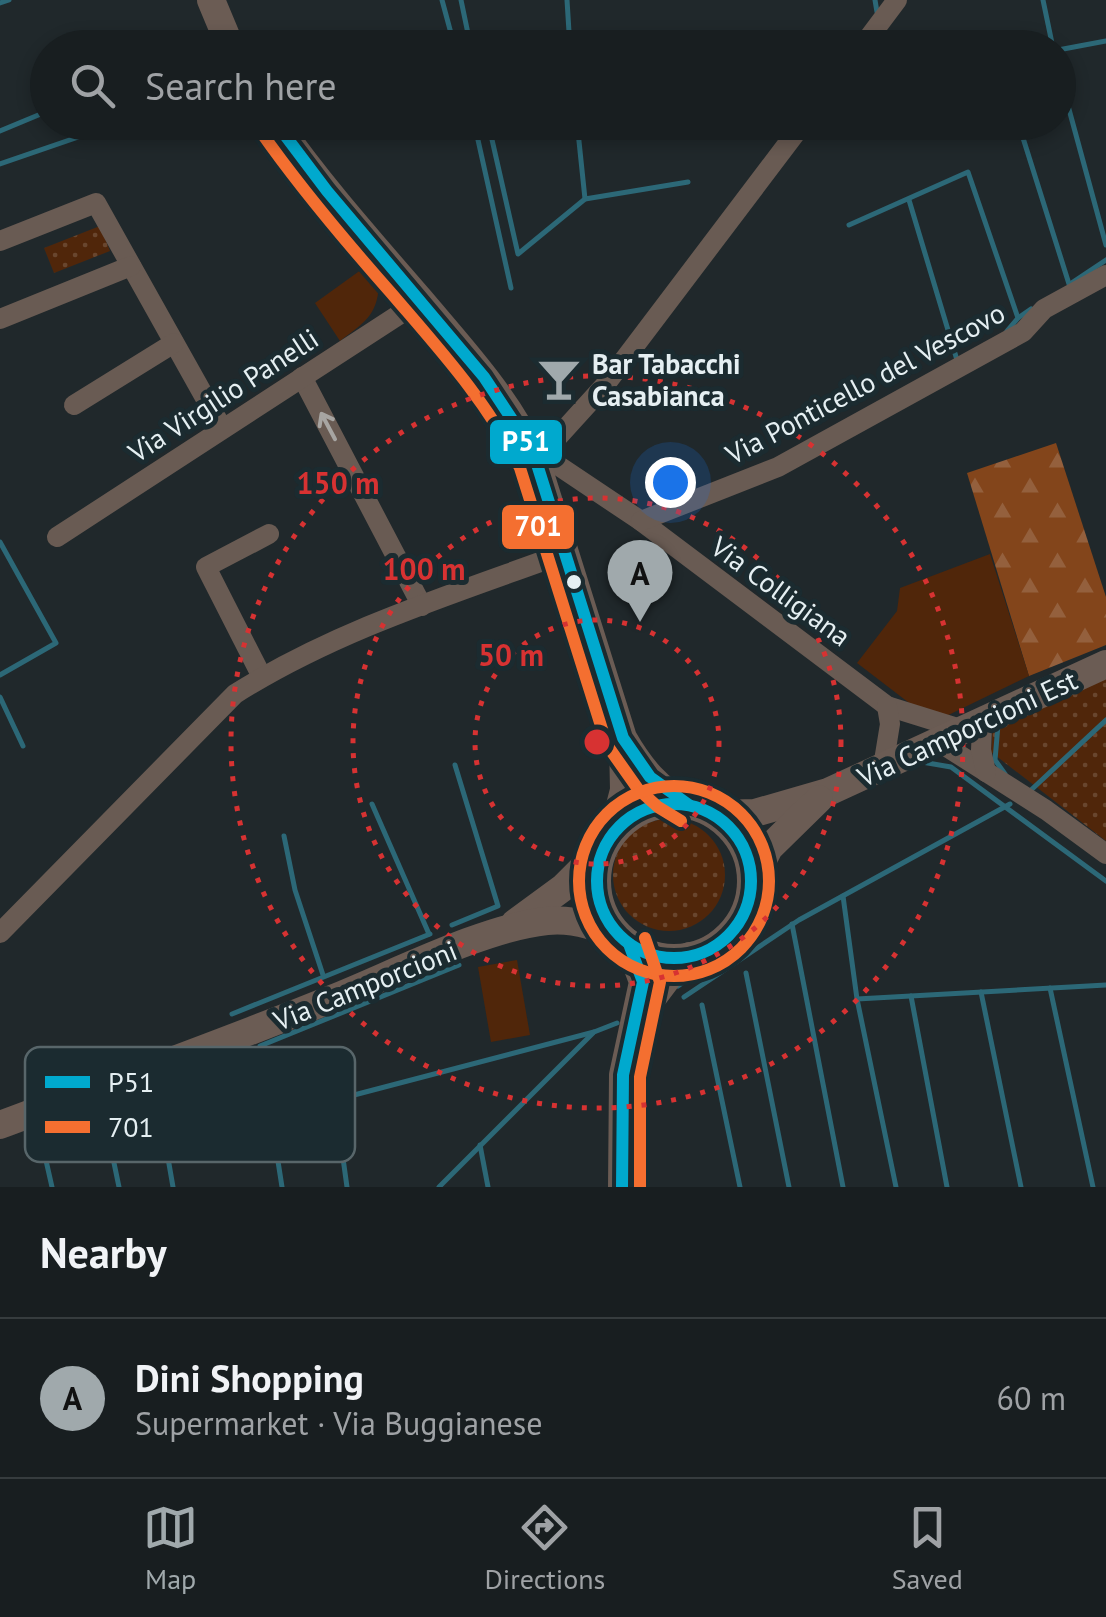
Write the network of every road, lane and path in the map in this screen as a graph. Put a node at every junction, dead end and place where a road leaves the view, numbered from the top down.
1 (211, 0) edge
2 (897, 0) edge
3 (224, 30) edge
4 (874, 30) edge
5 (288, 140) edge
6 (790, 140) edge
7 (0, 241) edge
8 (131, 266) junction
9 (1106, 276) edge
10 (420, 301) junction
11 (0, 319) edge
12 (174, 343) junction
13 (302, 377) junction
14 (74, 405) dead end
15 (222, 428) junction
16 (539, 457) junction
17 (641, 521) junction
18 (268, 534) dead end
19 (58, 537) dead end
20 (565, 553) junction
21 (422, 606) junction
22 (1106, 664) edge
23 (262, 677) junction
24 (887, 706) junction
25 (999, 713) junction
26 (951, 736) junction
27 (623, 738) junction
28 (884, 767) junction
29 (986, 772) junction
30 (828, 792) junction
31 (701, 810) junction
32 (610, 838) junction
33 (1106, 854) edge
34 (752, 883) junction
35 (506, 930) junction
36 (0, 933) edge
37 (628, 943) junction
38 (690, 956) junction
39 (634, 1022) junction
40 (206, 1047) edge
41 (25, 1116) edge
42 (0, 1125) edge
43 (622, 1187) edge

1 - 3 main road
2 - 4 street
5 - 10 main road
6 - 16 street
7 - 8 street
8 - 11 street
8 - 12 street
9 - 17 street, Via Ponticello del Vescovo
10 - 13 street, Via Virgilio Panelli
10 - 16 main road
12 - 14 street
12 - 15 street
13 - 15 street, Via Virgilio Panelli
21 -> 13 street
15 - 19 street, Via Virgilio Panelli
16 - 17 street, Via Colligiana
16 - 20 main road
17 - 24 street, Via Colligiana
18 - 23 street
20 - 21 street
20 - 27 main road
21 - 23 street
22 - 25 main road, Via Camporcioni Est
23 - 36 street
24 - 26 street, Via Colligiana
24 - 28 street
25 - 26 main road, Via Camporcioni Est
25 - 29 street
26 - 28 main road, Via Camporcioni Est
26 - 29 street
27 - 31 main road
27 - 32 main road
28 - 30 main road, Via Camporcioni Est
29 - 33 street
30 - 31 main road
30 - 34 main road
31 - 32 main road
31 - 34 main road
32 - 35 main road
32 - 37 main road
34 - 38 main road
35 - 37 main road
35 - 40 main road, Via Camporcioni
37 - 38 main road
37 - 39 main road
38 - 39 main road
39 - 43 main road
41 - 42 main road, Via Camporcioni

